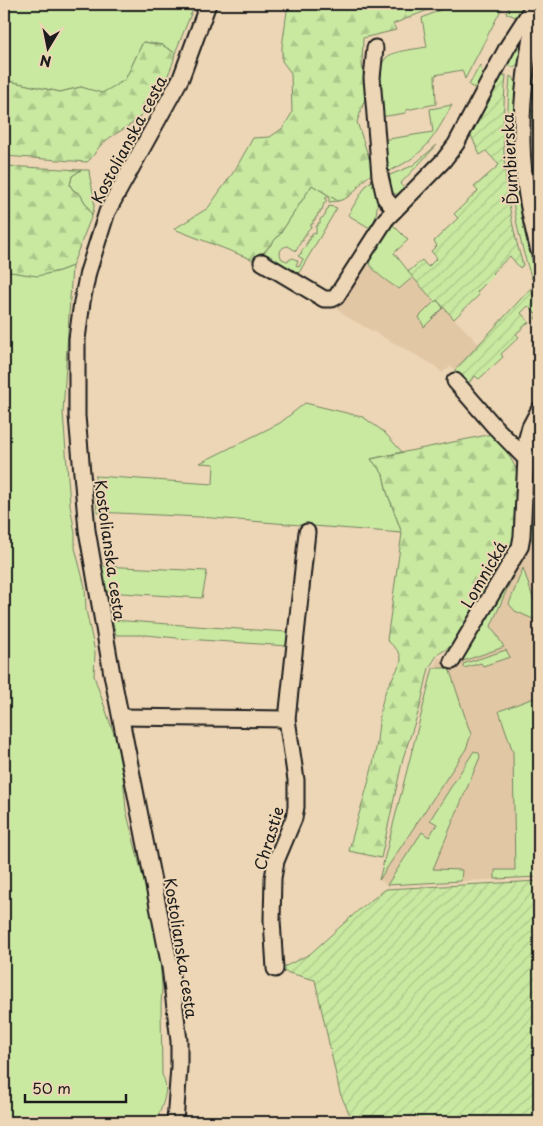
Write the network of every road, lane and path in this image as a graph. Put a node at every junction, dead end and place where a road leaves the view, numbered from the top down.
1 (208, 4) edge
2 (536, 4) edge
3 (375, 48) dead end
4 (395, 210) junction
5 (539, 251) edge
6 (262, 262) dead end
7 (455, 381) dead end
8 (539, 410) edge
9 (526, 459) junction
10 (307, 532) dead end
11 (452, 661) dead end
12 (121, 717) junction
13 (287, 718) junction
14 (275, 969) dead end
15 (177, 1106) junction
16 (166, 1122) edge
17 (175, 1122) edge

1 - 12 street, Kostolianska cesta
2 - 4 street
2 - 5 street, Ďumbierska
3 - 4 street
4 - 6 street
7 - 9 street
8 - 9 street, Lomnická
9 - 11 street, Lomnická
10 - 13 street, Chrastie
12 - 13 street
12 - 15 street, Kostolianska cesta
13 - 14 street, Chrastie
15 - 16 street
15 - 17 street, Kostolianska cesta

